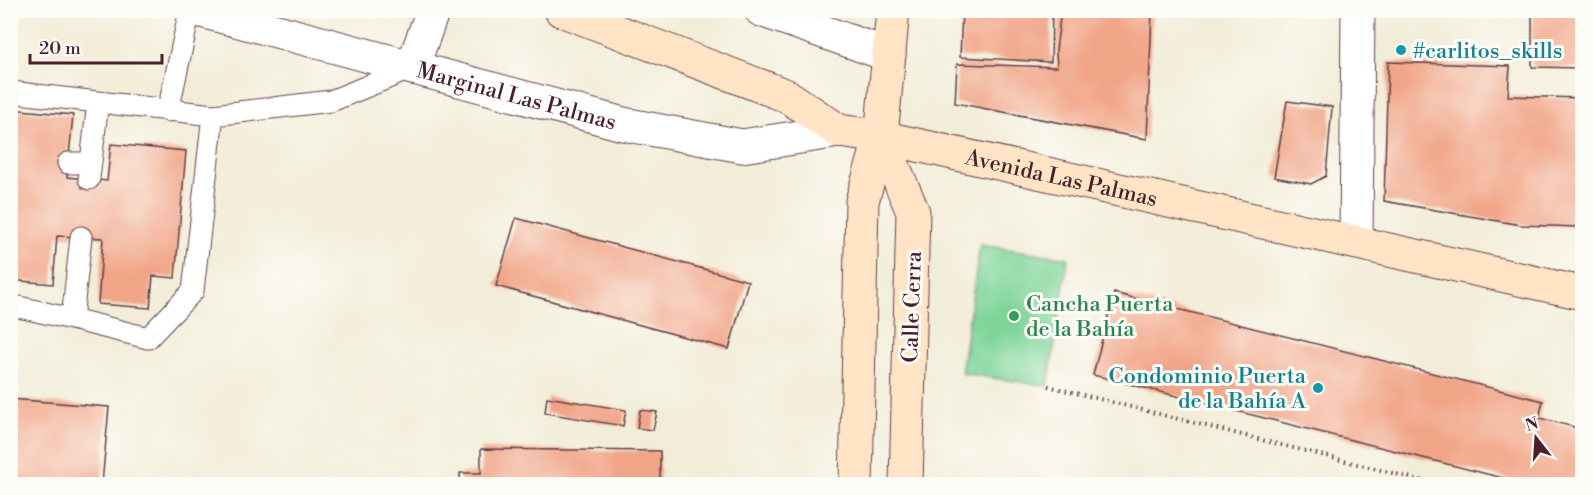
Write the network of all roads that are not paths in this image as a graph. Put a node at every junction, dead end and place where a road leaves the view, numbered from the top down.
1 (190, 10) edge
2 (198, 10) edge
3 (434, 10) edge
4 (561, 10) edge
5 (761, 10) edge
6 (893, 10) edge
7 (1358, 10) edge
8 (890, 55) junction
9 (412, 68) junction
10 (10, 92) edge
11 (98, 102) junction
12 (168, 111) junction
13 (213, 116) junction
14 (838, 131) junction
15 (881, 137) junction
16 (68, 163) dead end
17 (81, 237) dead end
18 (1356, 242) junction
19 (1582, 293) edge
20 (10, 305) edge
21 (72, 319) junction
22 (856, 484) edge
23 (906, 484) edge

1 - 12 lane
2 - 9 street, Marginal Las Palmas
3 - 9 street
4 - 14 street, Avenida Las Palmas
5 - 8 street
6 - 8 street
7 - 18 street
8 - 15 street
9 - 13 lane
9 - 14 street, Marginal Las Palmas
10 - 11 lane
11 - 12 lane
11 - 16 lane
12 - 13 lane
13 - 21 lane
14 - 15 street, Avenida Las Palmas
15 - 18 street, Avenida Las Palmas
15 - 22 street
15 - 23 street, Calle Cerra
17 - 21 lane
18 - 19 street, Avenida Las Palmas
20 - 21 lane

